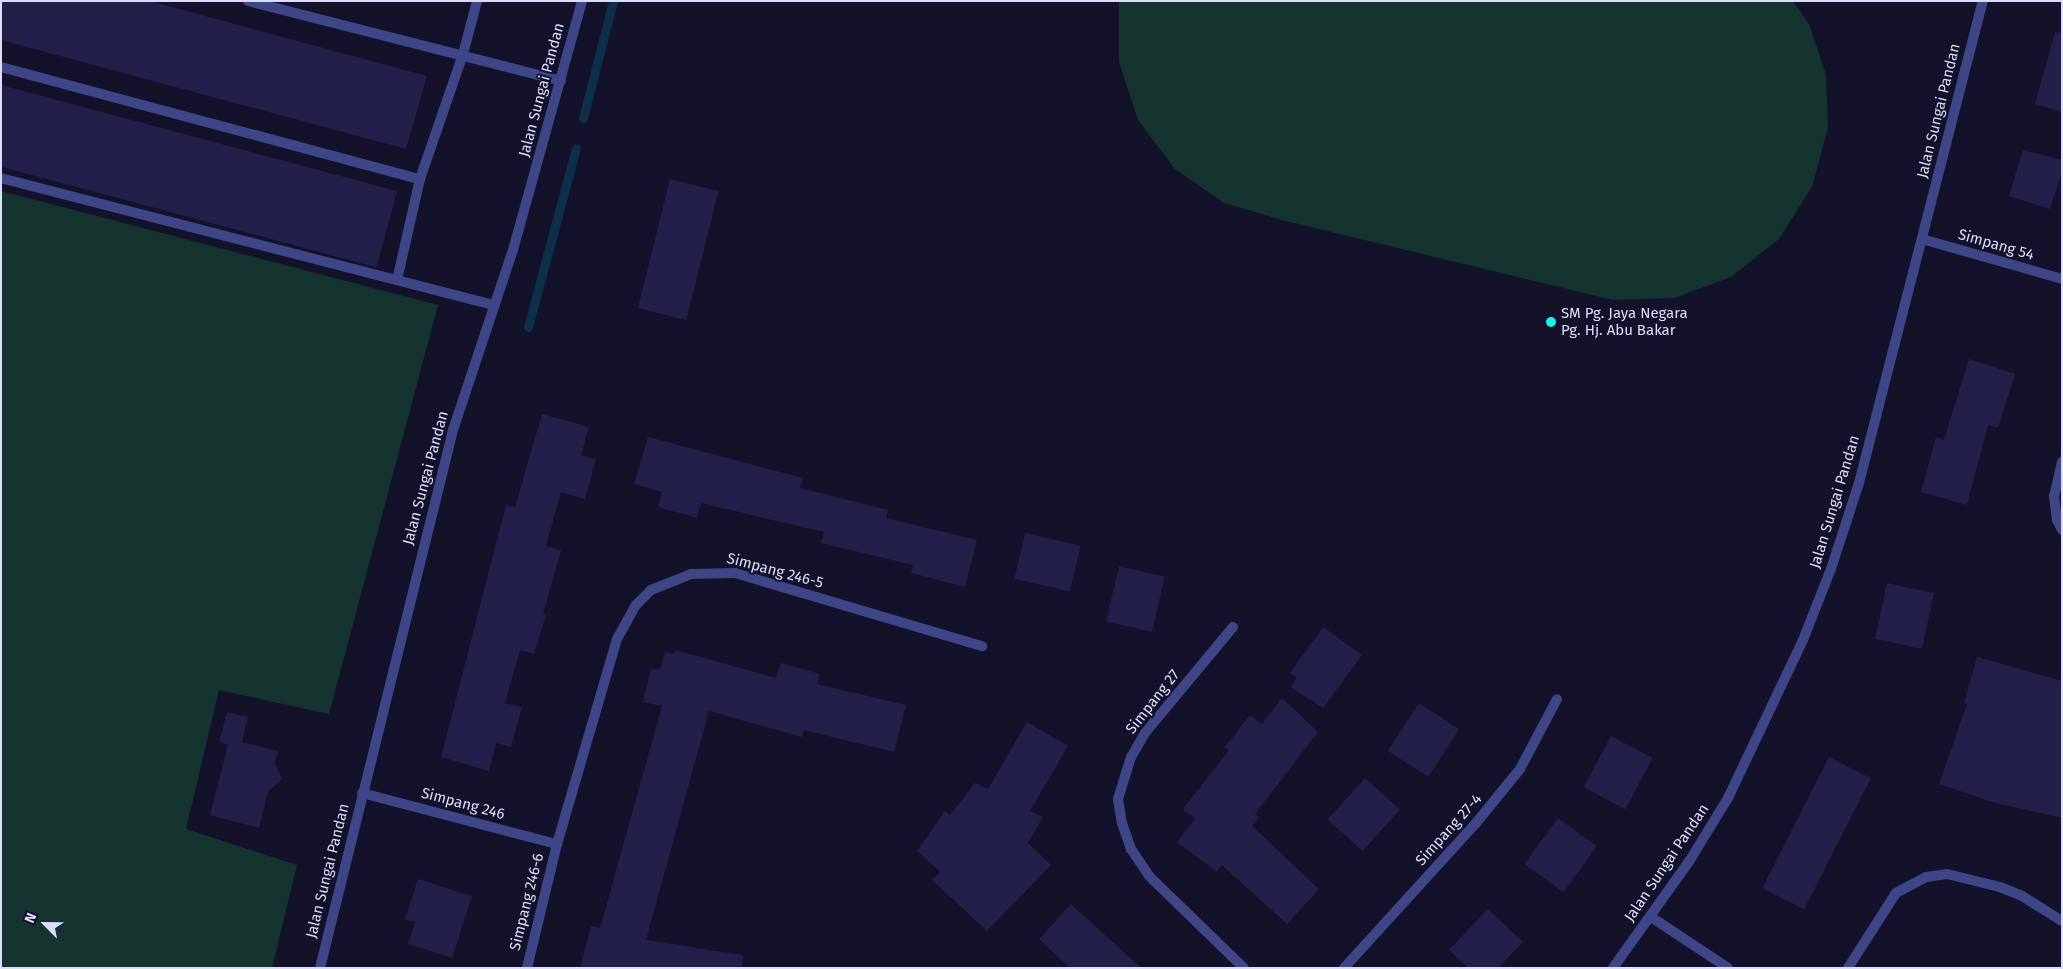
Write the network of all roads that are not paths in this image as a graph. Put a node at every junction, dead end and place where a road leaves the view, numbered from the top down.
1 (248, 1) edge
2 (477, 1) edge
3 (582, 1) edge
4 (1983, 1) edge
5 (463, 54) junction
6 (1, 68) edge
7 (561, 81) junction
8 (1, 178) edge
9 (420, 178) junction
10 (1922, 239) junction
11 (2062, 279) edge
12 (397, 280) junction
13 (493, 305) junction
14 (2062, 462) edge
15 (2062, 530) edge
16 (1233, 627) dead end
17 (982, 646) dead end
18 (1557, 699) dead end
19 (362, 793) junction
20 (557, 844) junction
21 (1651, 917) junction
22 (2062, 921) edge
23 (320, 968) edge
24 (527, 968) edge
25 (1244, 968) edge
26 (1344, 968) edge
27 (1612, 968) edge
28 (1728, 968) edge
29 (1848, 968) edge

1 - 5 street
2 - 5 street
3 - 7 street, Jalan Sungai Pandan
4 - 10 street, Jalan Sungai Pandan
5 - 7 street
5 - 9 street
6 - 9 street
7 - 13 street, Jalan Sungai Pandan
8 - 12 street
9 - 12 street
10 - 11 street, Simpang 54
10 - 21 street, Jalan Sungai Pandan
12 - 13 street
13 - 19 street, Jalan Sungai Pandan
14 - 15 street
16 - 25 street, Simpang 27
17 - 20 street, Simpang 246-5
18 - 26 street, Simpang 27-4
19 - 20 street, Simpang 246
19 - 23 street, Jalan Sungai Pandan
20 - 24 street, Simpang 246-6
21 - 27 street, Jalan Sungai Pandan
21 - 28 street
22 - 29 street

